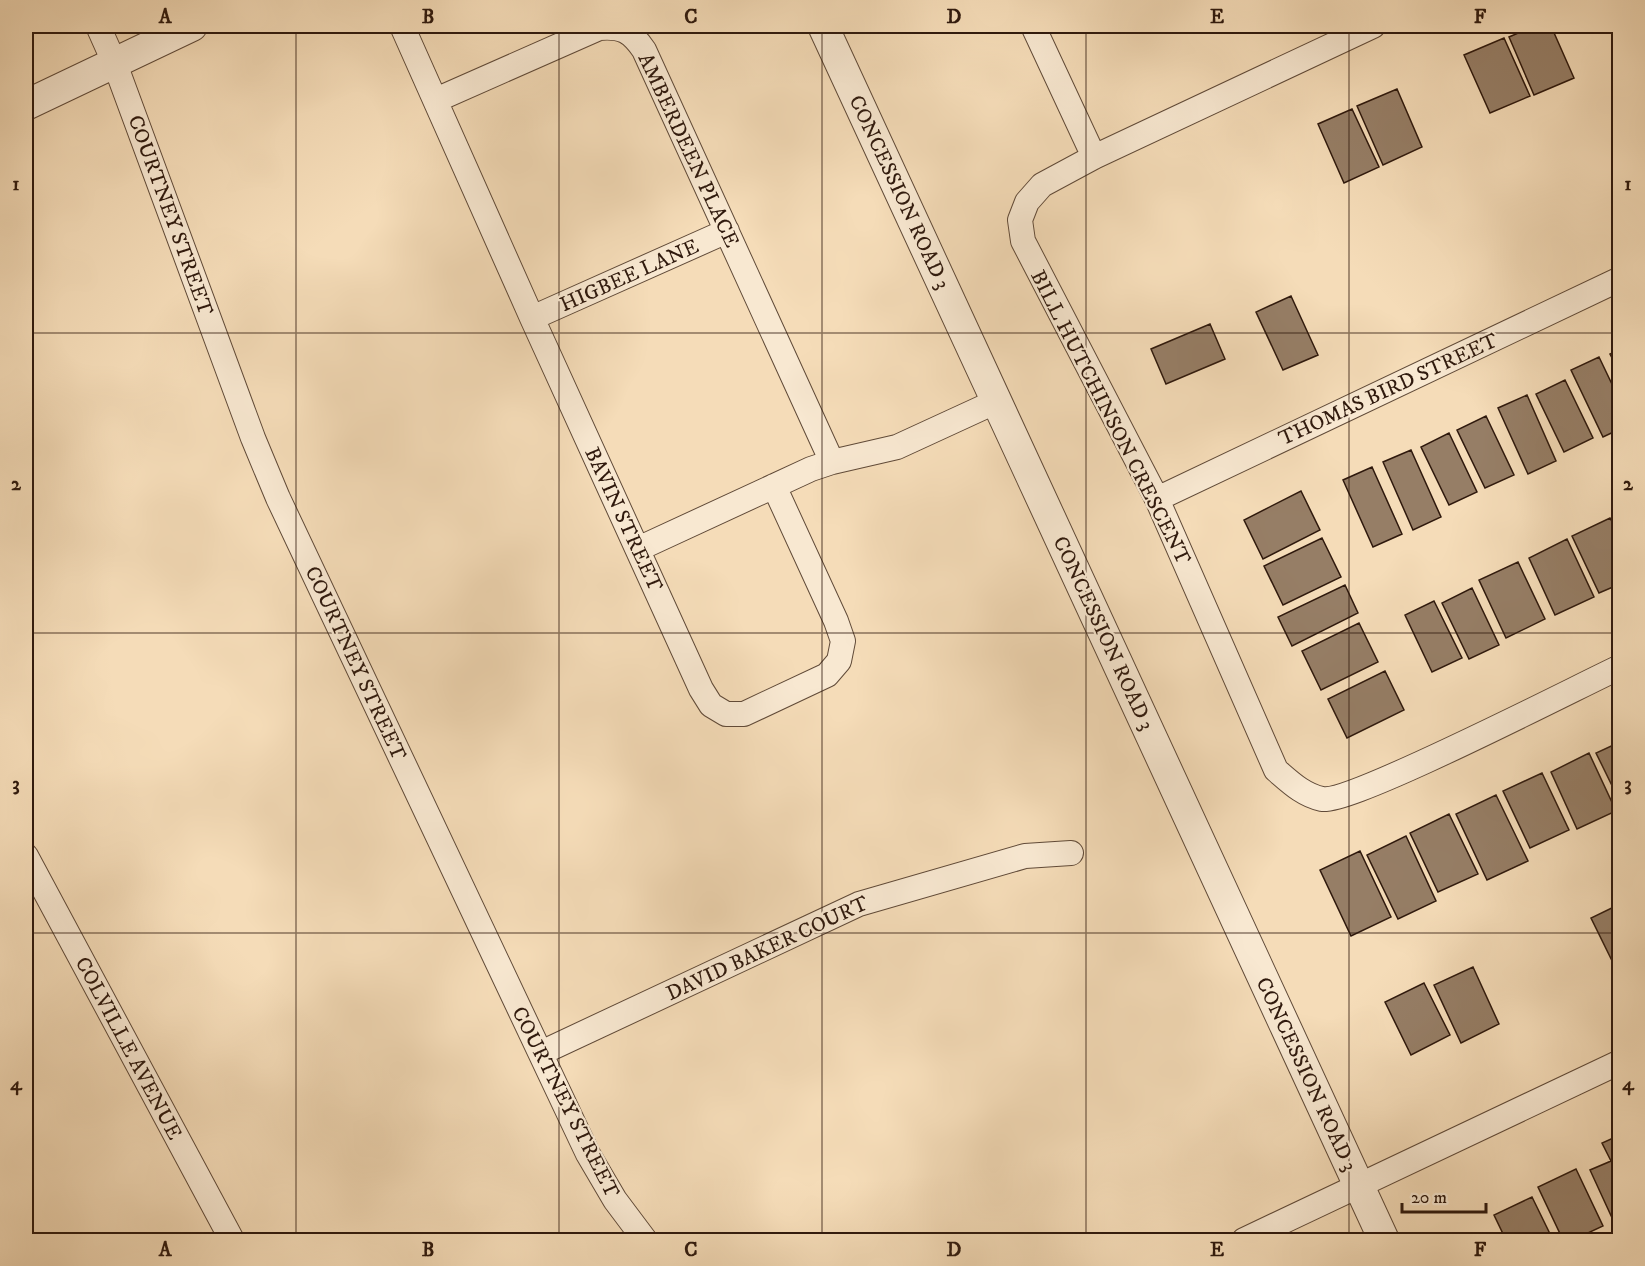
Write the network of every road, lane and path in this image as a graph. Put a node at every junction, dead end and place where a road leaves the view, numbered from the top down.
1 (98, 26) edge
2 (192, 26) edge
3 (402, 26) edge
4 (823, 26) edge
5 (1033, 26) edge
6 (1373, 26) edge
7 (115, 64) junction
8 (436, 100) junction
9 (26, 105) edge
10 (1094, 157) junction
11 (727, 231) junction
12 (1620, 279) edge
13 (532, 318) junction
14 (997, 401) junction
15 (832, 462) junction
16 (774, 486) junction
17 (1157, 499) junction
18 (638, 549) junction
19 (1620, 667) edge
20 (1071, 853) dead end
21 (26, 856) edge
22 (541, 1053) junction
23 (1620, 1062) edge
24 (1360, 1188) junction
25 (232, 1240) edge
26 (645, 1240) edge
27 (1244, 1240) edge
28 (1384, 1240) edge

1 - 7 street, COURTNEY STREET
2 - 7 street
3 - 8 street, BAVIN STREET
4 - 14 street, CONCESSION ROAD 3
5 - 10 street
6 - 10 street, BILL HUTCHINSON CRESCENT
7 - 9 street
7 - 22 street, COURTNEY STREET
8 - 11 street, AMBERDEEN PLACE
8 - 13 street, BAVIN STREET
10 - 17 street, BILL HUTCHINSON CRESCENT
11 - 13 street, HIGBEE LANE
11 - 15 street, AMBERDEEN PLACE
12 - 17 street, THOMAS BIRD STREET
13 - 18 street, BAVIN STREET
14 - 15 street
14 - 24 street, CONCESSION ROAD 3
15 - 16 street
16 - 18 street
16 - 18 street, BAVIN STREET
17 - 19 street, BILL HUTCHINSON CRESCENT
20 - 22 street, DAVID BAKER COURT
21 - 25 street, COLVILLE AVENUE
22 - 26 street, COURTNEY STREET
23 - 24 street
24 - 27 street
24 - 28 street, CONCESSION ROAD 3

